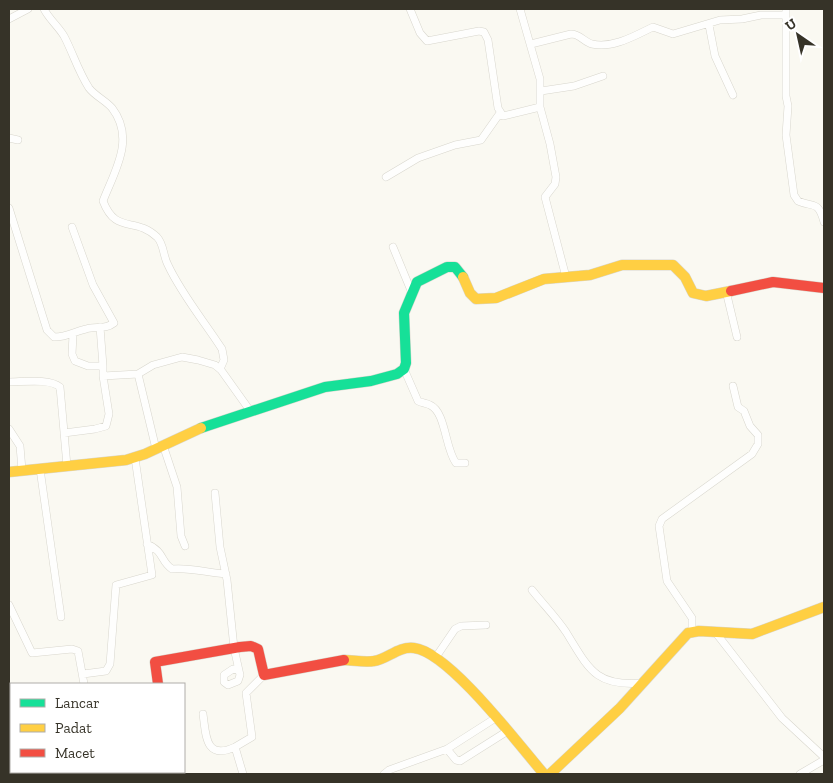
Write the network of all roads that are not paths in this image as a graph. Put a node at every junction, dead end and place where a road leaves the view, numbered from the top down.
1 (28, 9) edge
2 (44, 9) edge
3 (410, 9) edge
4 (520, 9) edge
5 (786, 12) edge
6 (9, 19) edge
7 (709, 25) junction
8 (531, 44) junction
9 (603, 76) dead end
10 (541, 92) junction
11 (733, 95) dead end
12 (540, 107) junction
13 (500, 113) junction
14 (9, 138) edge
15 (18, 140) dead end
16 (386, 177) dead end
17 (9, 208) edge
18 (824, 222) edge
19 (72, 226) dead end
20 (393, 247) dead end
21 (566, 277) junction
22 (824, 288) edge
23 (726, 292) junction
24 (412, 293) junction
25 (100, 327) junction
26 (73, 335) junction
27 (738, 337) dead end
28 (103, 366) junction
29 (220, 369) junction
30 (404, 369) junction
31 (138, 374) junction
32 (103, 376) junction
33 (9, 382) edge
34 (733, 386) dead end
35 (251, 412) junction
36 (9, 429) edge
37 (64, 433) junction
38 (159, 447) junction
39 (135, 458) junction
40 (465, 463) dead end
41 (67, 466) junction
42 (40, 468) junction
43 (22, 470) junction
44 (9, 472) edge
45 (215, 494) dead end
46 (147, 544) junction
47 (185, 546) dead end
48 (226, 574) junction
49 (532, 590) dead end
50 (9, 605) edge
51 (824, 607) edge
52 (62, 617) dead end
53 (486, 625) dead end
54 (692, 631) junction
55 (716, 633) junction
56 (234, 648) junction
57 (436, 657) junction
58 (238, 670) dead end
59 (83, 674) junction
60 (264, 675) junction
61 (84, 683) edge
62 (158, 683) edge
63 (643, 683) junction
64 (203, 714) dead end
65 (494, 719) junction
66 (506, 732) junction
67 (234, 747) junction
68 (447, 749) junction
69 (824, 759) edge
70 (243, 774) edge
71 (384, 774) edge
72 (544, 774) edge
73 (550, 774) edge
74 (800, 774) edge

1 - 6 street
2 - 29 street
3 - 13 street
4 - 8 street
5 - 7 street
5 - 18 street
7 - 8 street
7 - 11 street
8 - 10 street
9 - 10 street
10 - 12 street
12 - 13 street
12 - 21 street
13 - 16 street
14 - 15 street
17 - 26 street
19 - 25 street
20 - 24 street
21 - 23 street
21 - 24 street
22 - 23 street
23 - 27 street
24 - 30 street
25 - 26 street
25 - 28 street
26 - 28 street
28 - 32 street
29 - 31 street
29 - 35 street
30 - 35 street
30 - 40 street
31 - 32 street
31 - 38 street
32 - 37 street
33 - 37 street
34 - 54 street
35 - 38 street
36 - 43 street
37 - 41 street
38 - 39 street
38 - 47 street
39 - 41 street
39 - 46 street
41 - 42 street
42 - 43 street
42 - 52 street
43 - 44 street
45 - 48 street
46 - 48 street
46 - 59 street
48 - 56 street
49 - 63 street
50 - 59 street
51 - 55 street
53 - 57 street
54 - 55 street
54 - 63 street
55 - 69 street
56 - 58 street
56 - 60 street
56 - 62 street
57 - 60 street
57 - 65 street
59 - 61 street
60 - 67 street
63 - 73 street
64 - 67 street
65 - 66 street
65 - 68 street
66 - 68 street
66 - 72 street
67 - 70 street
68 - 71 street
69 - 74 street

